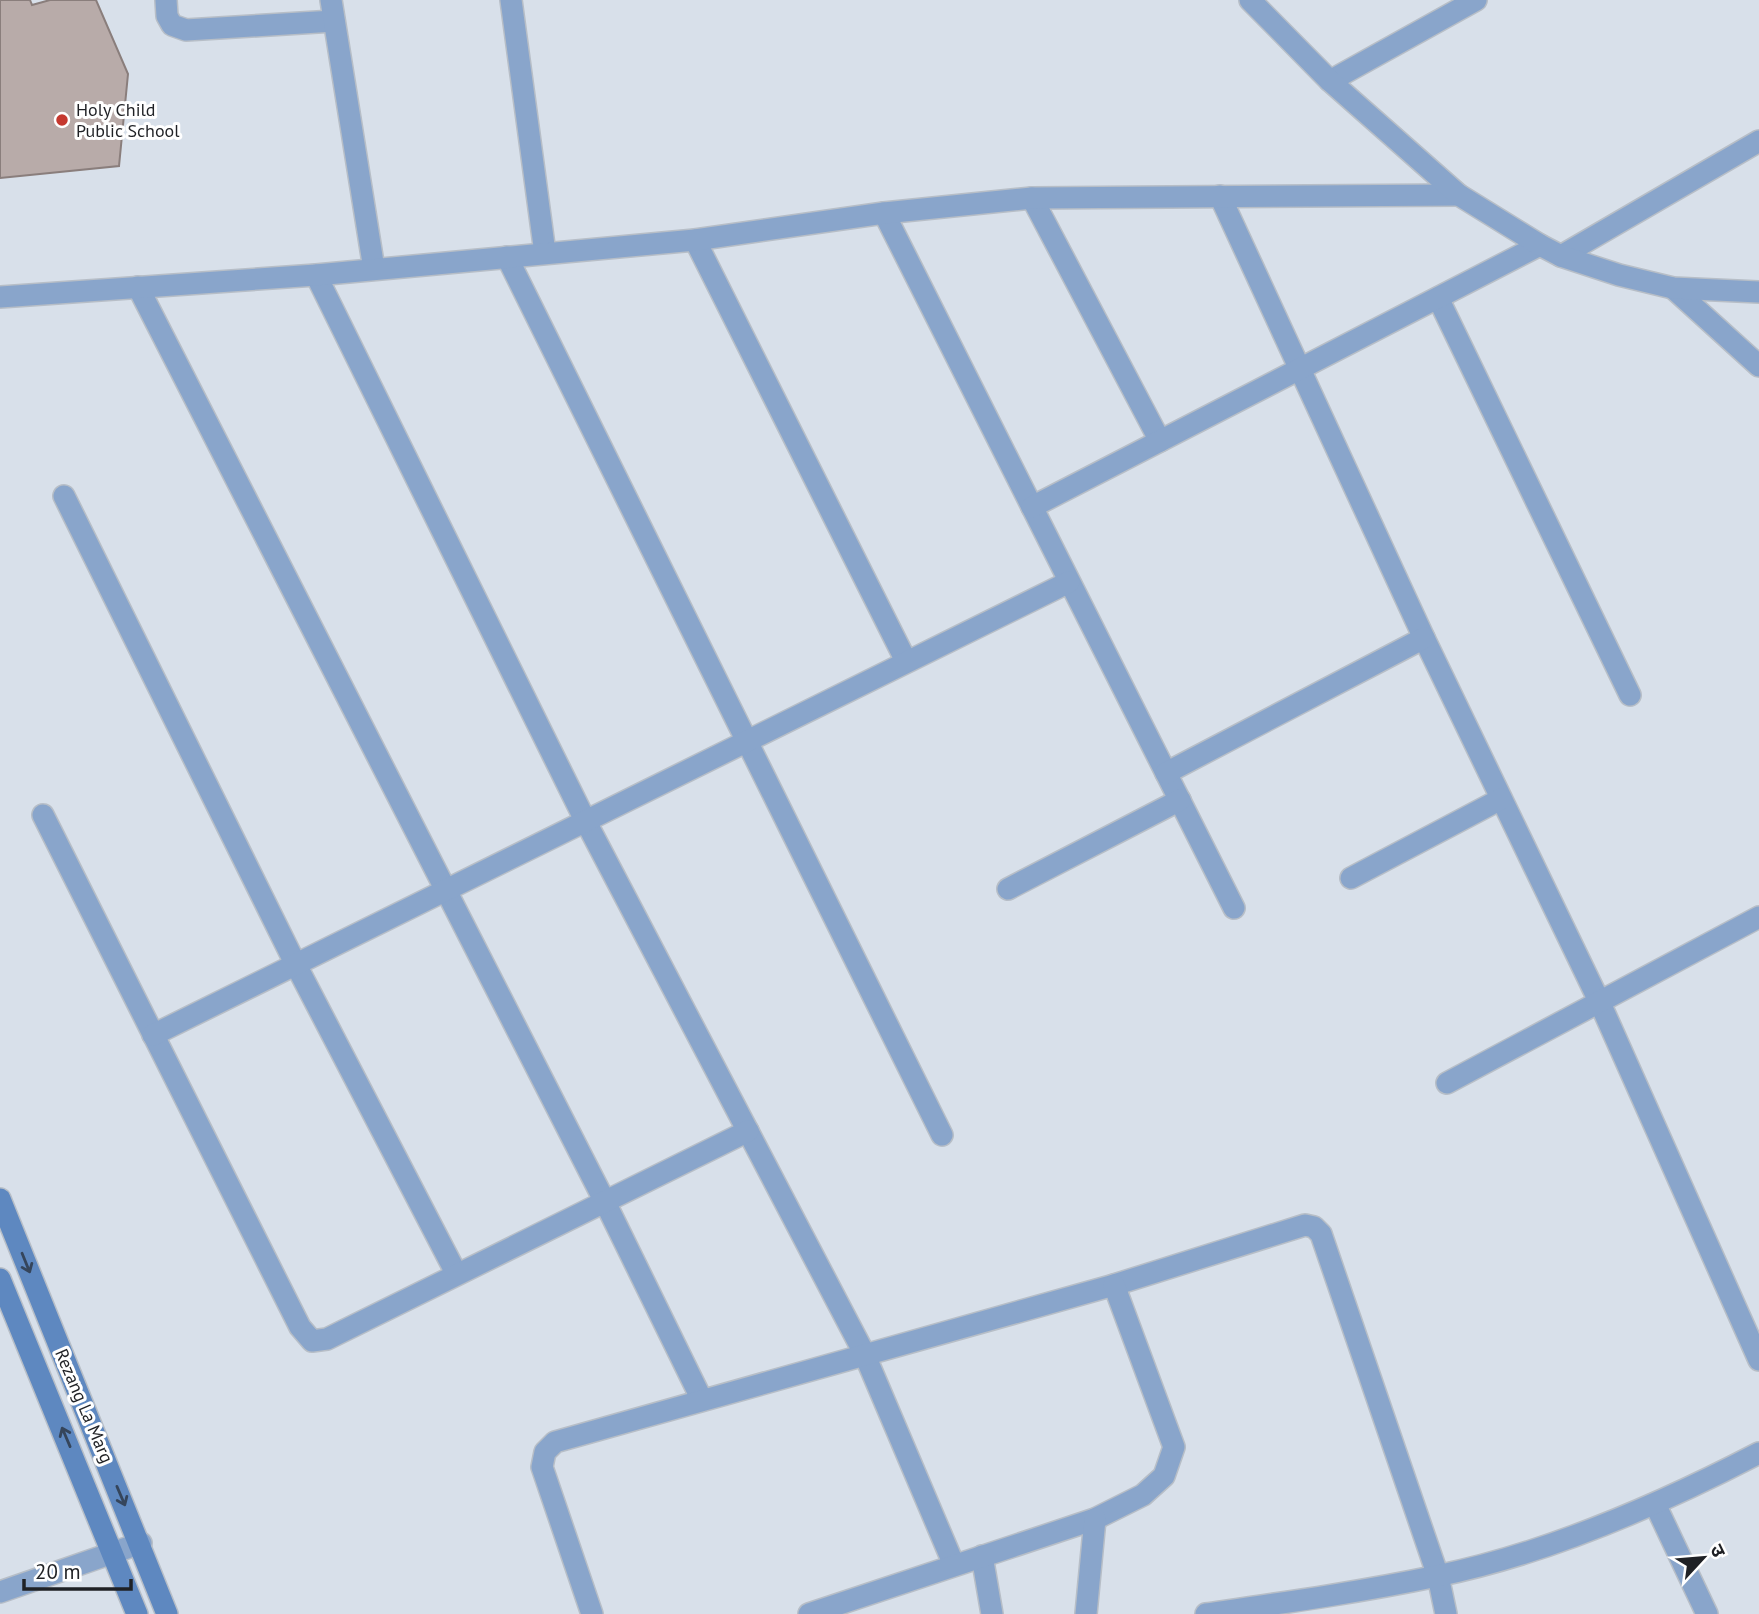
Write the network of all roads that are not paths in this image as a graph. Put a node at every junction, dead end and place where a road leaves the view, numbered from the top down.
1 (166, 0) edge
2 (331, 0) edge
3 (511, 0) edge
4 (1250, 0) edge
5 (1476, 0) edge
6 (334, 22) junction
7 (1330, 81) junction
8 (1759, 141) edge
9 (1460, 195) junction
10 (1220, 196) junction
11 (1032, 198) junction
12 (884, 214) junction
13 (695, 240) junction
14 (1540, 246) junction
15 (545, 253) junction
16 (1561, 256) junction
17 (507, 257) junction
18 (374, 269) junction
19 (316, 275) junction
20 (138, 287) junction
21 (1673, 288) junction
22 (1759, 292) edge
23 (0, 297) edge
24 (1438, 298) junction
25 (1759, 366) edge
26 (1301, 369) junction
27 (1160, 441) junction
28 (64, 496) dead end
29 (1031, 507) junction
30 (1069, 582) junction
31 (1424, 638) junction
32 (906, 661) junction
33 (1630, 695) dead end
34 (747, 741) junction
35 (1166, 773) junction
36 (1501, 799) junction
37 (1180, 800) junction
38 (43, 815) dead end
39 (586, 820) junction
40 (1351, 878) dead end
41 (445, 889) junction
42 (1008, 889) dead end
43 (1234, 908) dead end
44 (1759, 917) edge
45 (295, 964) junction
46 (1600, 1003) junction
47 (153, 1035) junction
48 (1447, 1083) dead end
49 (748, 1130) junction
50 (942, 1135) dead end
51 (0, 1199) edge
52 (604, 1200) junction
53 (456, 1273) junction
54 (0, 1279) edge
55 (1114, 1285) junction
56 (864, 1353) junction
57 (1759, 1360) edge
58 (702, 1400) junction
59 (1759, 1453) edge
60 (1655, 1503) junction
61 (1095, 1519) junction
62 (141, 1543) junction
63 (114, 1553) junction
64 (982, 1556) junction
65 (954, 1565) junction
66 (1438, 1576) junction
67 (0, 1592) edge
68 (137, 1614) edge
69 (167, 1614) edge
70 (592, 1614) edge
71 (809, 1614) edge
72 (992, 1614) edge
73 (1086, 1614) edge
74 (1206, 1614) edge
75 (1446, 1614) edge
76 (1707, 1614) edge

1 - 6 street
2 - 6 street
3 - 15 street
4 - 7 street
5 - 7 street
6 - 18 street
7 - 9 street
8 - 16 street
9 - 10 street
9 - 14 street
10 - 11 street
10 - 26 street
11 - 12 street
11 - 27 street
12 - 13 street
12 - 29 street
13 - 15 street
13 - 32 street
14 - 16 street
14 - 24 street
15 - 17 street
16 - 21 street
17 - 18 street
17 - 34 street
18 - 19 street
19 - 20 street
19 - 39 street
20 - 23 street
20 - 41 street
21 - 22 street
21 - 25 street
24 - 26 street
24 - 33 street
26 - 27 street
26 - 31 street
27 - 29 street
28 - 45 street
29 - 30 street
30 - 32 street
30 - 35 street
31 - 35 street
31 - 36 street
32 - 34 street
34 - 39 street
34 - 50 street
35 - 37 street
36 - 40 street
36 - 46 street
37 - 42 street
37 - 43 street
38 - 47 street
39 - 41 street
39 - 49 street
41 - 45 street
41 - 52 street
44 - 46 street
45 - 47 street
45 - 53 street
46 - 48 street
46 - 57 street
47 - 53 street
49 - 52 street
49 - 56 street
51 -> 62 main road, Rezang La Marg
52 - 53 street
52 - 58 street
63 -> 54 main road, Rezang La Marg
55 - 56 street
55 - 61 street
55 - 66 street
56 - 58 street
56 - 65 street
58 - 70 street
59 - 60 street
60 - 66 street
60 - 76 street
61 - 64 street
61 - 73 street
62 - 63 street
62 - 69 main road, Rezang La Marg
63 - 67 street
63 - 68 main road, Rezang La Marg
64 - 65 street
64 - 72 street
65 - 71 street
66 - 74 street
66 - 75 street

